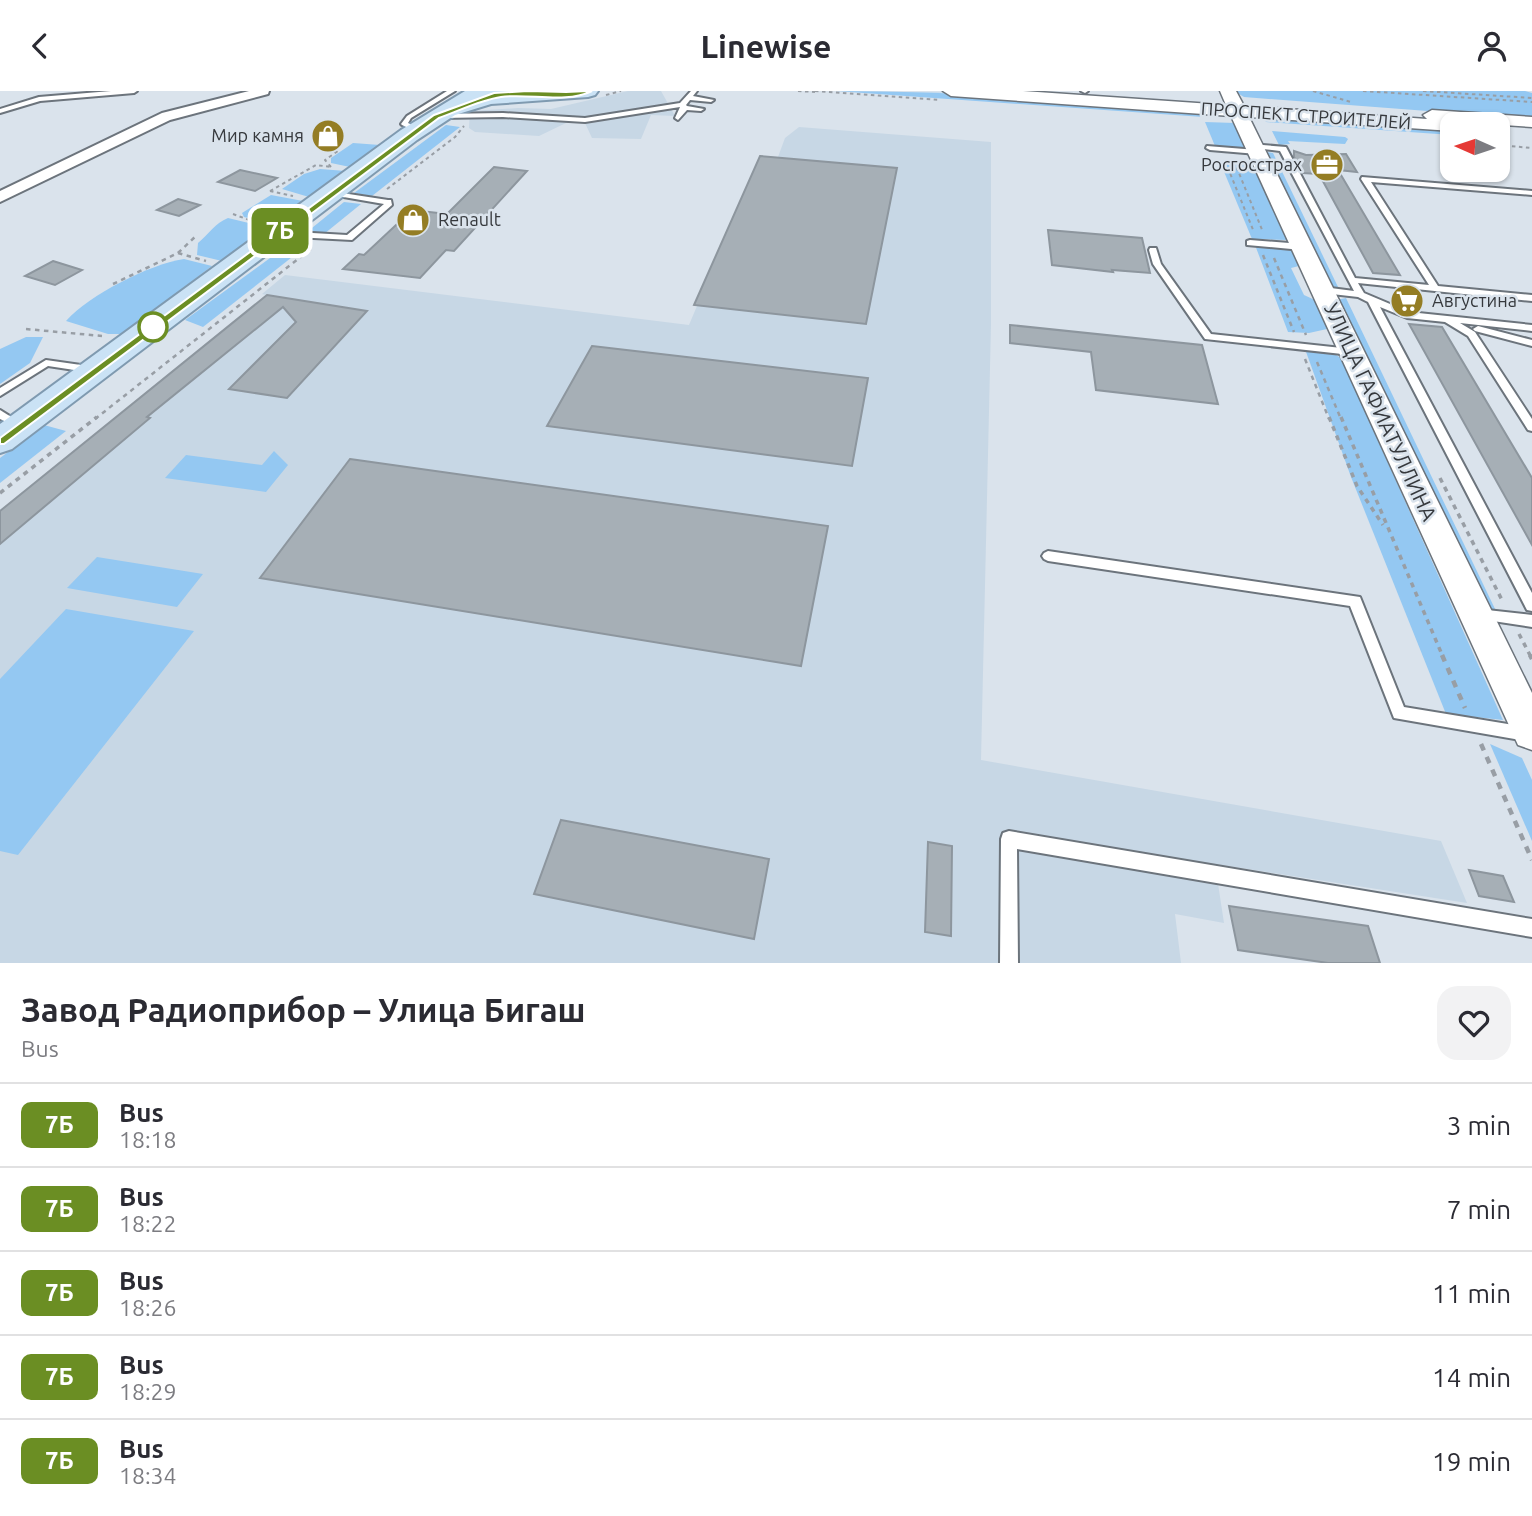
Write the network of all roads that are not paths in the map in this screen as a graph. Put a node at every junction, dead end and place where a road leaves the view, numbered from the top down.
1 (134, 91) edge
2 (262, 91) edge
3 (452, 91) edge
4 (479, 91) edge
5 (528, 91) edge
6 (589, 91) edge
7 (694, 91) edge
8 (951, 91) edge
9 (1084, 91) edge
10 (549, 95) junction
11 (688, 98) junction
12 (1139, 99) junction
13 (710, 100) dead end
14 (1233, 101) edge
15 (683, 106) junction
16 (701, 109) dead end
17 (0, 111) edge
18 (1326, 112) junction
19 (597, 118) junction
20 (678, 118) dead end
21 (1532, 122) edge
22 (427, 123) junction
23 (1440, 125) edge
24 (603, 130) dead end
25 (1510, 130) edge
26 (1532, 131) edge
27 (1210, 148) dead end
28 (1256, 149) junction
29 (331, 180) junction
30 (1532, 193) edge
31 (0, 197) edge
32 (278, 233) junction
33 (1254, 243) road end
34 (1302, 247) junction
35 (1153, 250) dead end
36 (1352, 280) junction
37 (1434, 288) junction
38 (1322, 291) junction
39 (1360, 295) junction
40 (1532, 298) edge
41 (1372, 300) junction
42 (1444, 319) junction
43 (1532, 328) edge
44 (1532, 343) edge
45 (1351, 352) junction
46 (81, 368) dead end
47 (0, 393) edge
48 (0, 414) edge
49 (1532, 427) edge
50 (5, 430) edge
51 (1048, 556) dead end
52 (1532, 607) edge
53 (1475, 613) junction
54 (1532, 621) edge
55 (1532, 734) edge
56 (1532, 928) edge
57 (1009, 963) edge

1 - 17 lane
2 - 31 street
3 - 22 lane
4 - 22 main road
5 - 10 main road
6 - 10 main road
7 - 11 lane
8 - 12 street, ПРОСПЕКТ СТРОИТЕЛЕЙ
9 - 12 street, ПРОСПЕКТ СТРОИТЕЛЕЙ
10 - 22 main road
11 - 13 lane
11 - 15 lane
12 - 14 street, ПРОСПЕКТ СТРОИТЕЛЕЙ
14 - 18 street, ПРОСПЕКТ СТРОИТЕЛЕЙ
14 - 28 street, УЛИЦА ГАФИАТУЛЛИНА
15 - 16 lane
15 - 19 lane
15 - 20 lane
18 - 21 street, ПРОСПЕКТ СТРОИТЕЛЕЙ
18 - 23 street, ПРОСПЕКТ СТРОИТЕЛЕЙ
19 - 22 lane
19 - 24 lane
22 - 29 main road
25 - 26 street
27 - 28 lane
28 - 34 street, УЛИЦА ГАФИАТУЛЛИНА
28 - 36 lane
29 - 32 main road
29 - 32 lane
30 - 37 lane
32 - 50 main road
33 - 34 lane
34 - 38 street, УЛИЦА ГАФИАТУЛЛИНА
35 - 45 lane
36 - 37 lane
36 - 39 lane
37 - 40 lane
38 - 39 lane
38 - 45 street, УЛИЦА ГАФИАТУЛЛИНА
39 - 41 lane
41 - 42 lane
41 - 52 lane
42 - 43 lane
42 - 44 lane
42 - 49 lane
45 - 53 street, УЛИЦА ГАФИАТУЛЛИНА
46 - 47 lane
48 - 50 lane
51 - 55 lane
53 - 54 lane
53 - 55 street, УЛИЦА ГАФИАТУЛЛИНА
56 - 57 lane

